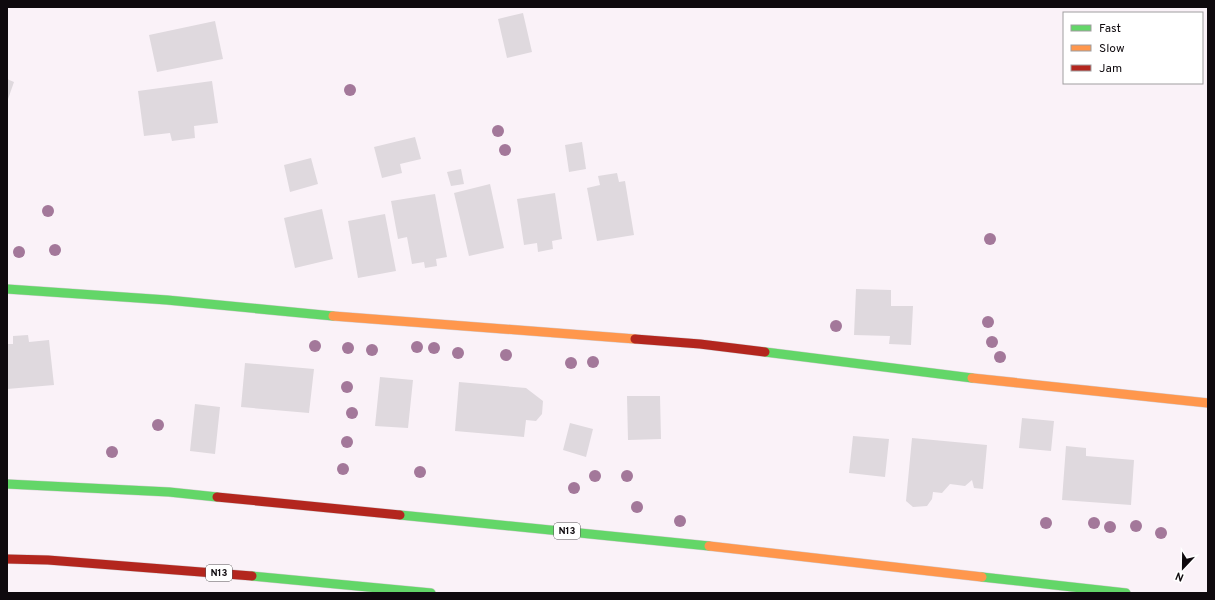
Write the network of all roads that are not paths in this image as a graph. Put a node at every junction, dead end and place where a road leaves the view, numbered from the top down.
1 (7, 289) edge
2 (1208, 403) edge
3 (7, 484) edge
4 (7, 559) edge
5 (431, 593) edge
6 (1126, 593) edge

1 - 2 main road
3 - 6 main road, N13
4 - 5 main road, N13

